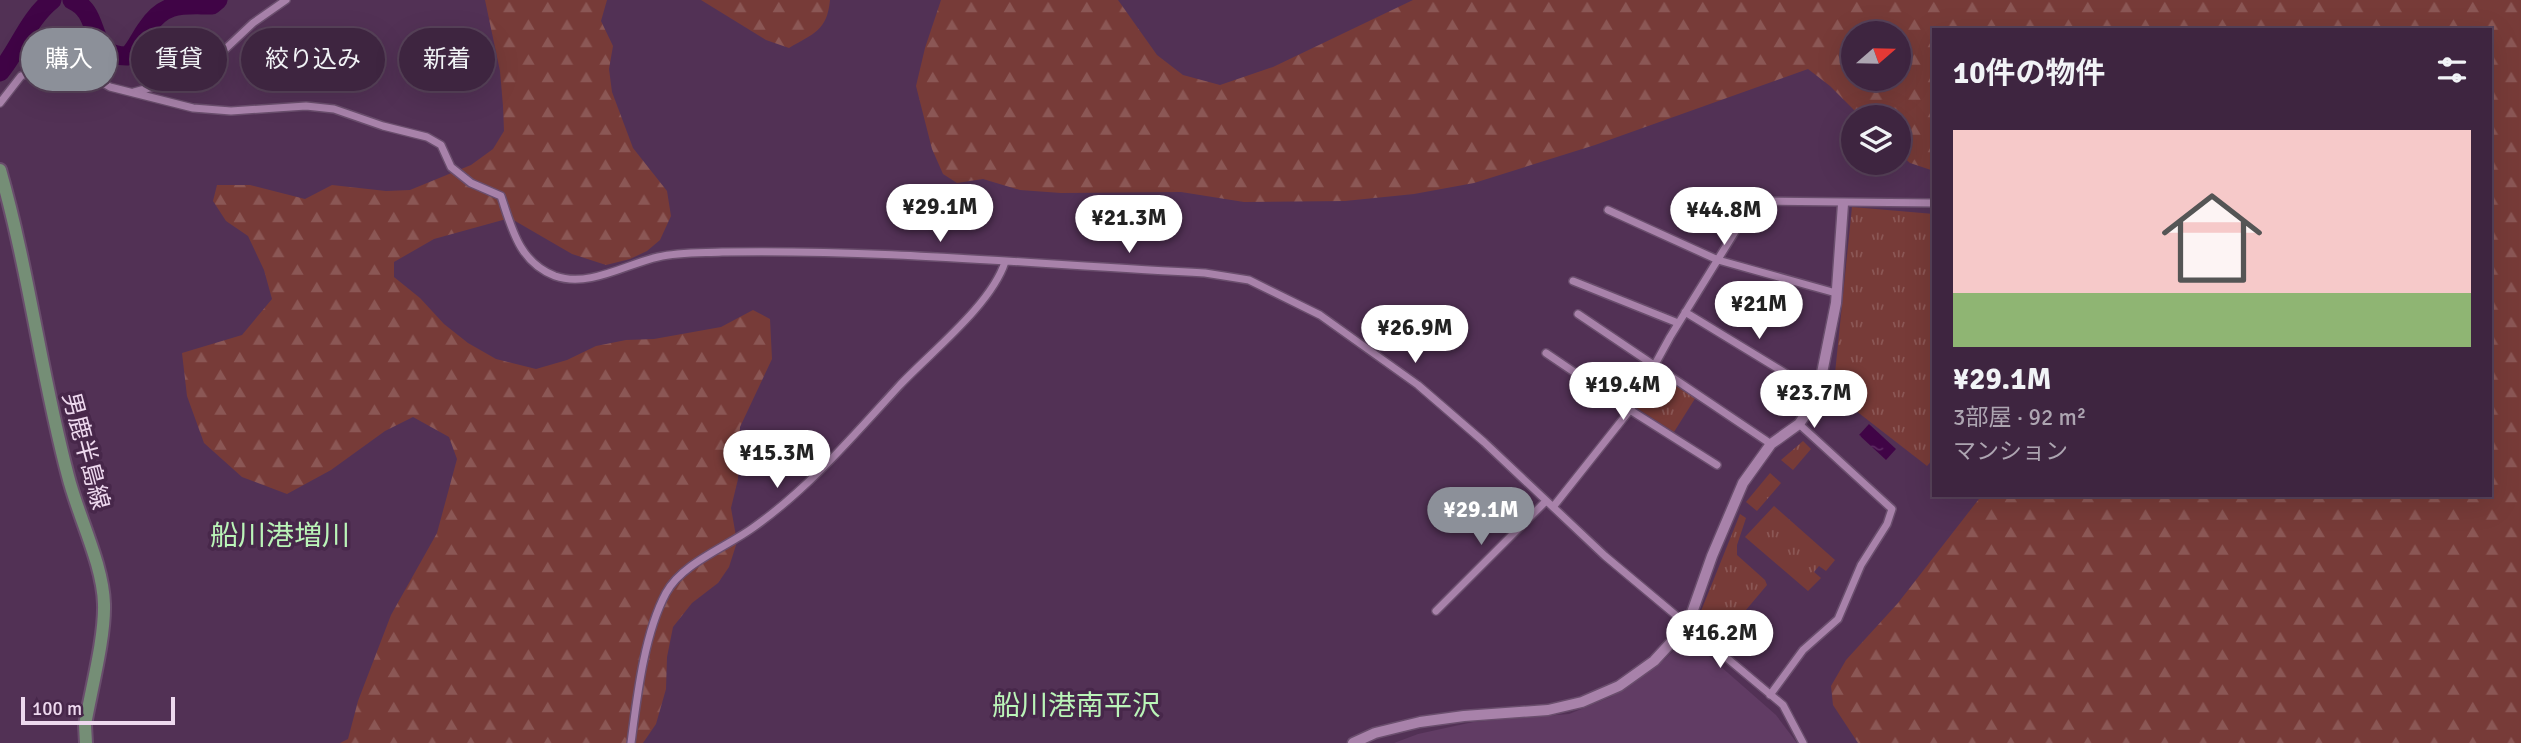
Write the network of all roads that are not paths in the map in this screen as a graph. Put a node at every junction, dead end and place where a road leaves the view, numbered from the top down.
1 (286, 0) edge
2 (130, 93) junction
3 (0, 103) edge
4 (0, 170) edge
5 (1932, 203) edge
6 (1843, 204) junction
7 (1608, 210) dead end
8 (1718, 260) junction
9 (1005, 262) junction
10 (1573, 281) dead end
11 (1836, 293) junction
12 (1685, 313) junction
13 (1578, 314) dead end
14 (1678, 323) junction
15 (1546, 353) dead end
16 (1655, 364) junction
17 (1818, 393) junction
18 (1630, 410) junction
19 (1799, 424) junction
20 (1771, 444) junction
21 (1717, 465) dead end
22 (1546, 501) junction
23 (1553, 507) junction
24 (1436, 611) dead end
25 (1688, 624) junction
26 (1770, 695) junction
27 (86, 743) edge
28 (631, 743) edge
29 (1353, 743) edge
30 (1803, 743) edge

1 - 2 street
2 - 3 street
2 - 9 street
4 - 27 main road, 男鹿半島線
5 - 6 street
6 - 8 street
6 - 11 street
7 - 8 street
8 - 11 street
8 - 12 street
9 - 22 street
9 - 28 street
10 - 14 street
11 - 17 street
12 - 14 street
12 - 17 street
13 - 16 street
14 - 16 street
15 - 18 street
16 - 18 street
16 - 20 street
17 - 19 street
18 - 21 street
18 - 23 street
19 - 20 street
19 - 26 street
20 - 25 street
22 - 23 street
22 - 24 street
23 - 25 street
25 - 26 street
25 - 29 street
26 - 30 street

